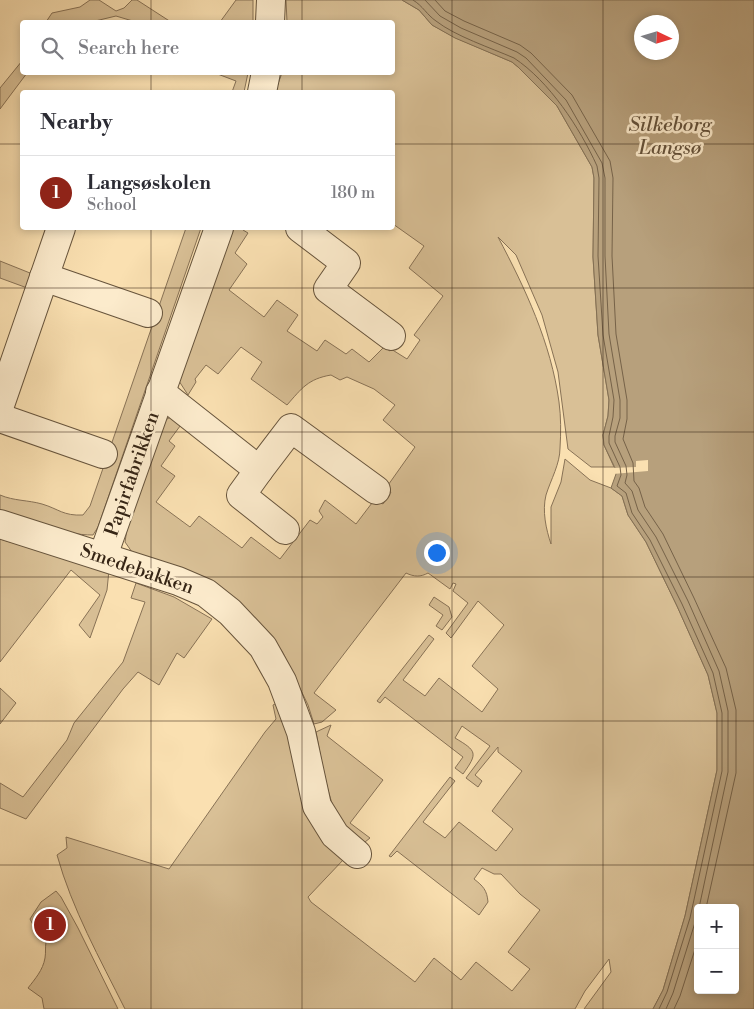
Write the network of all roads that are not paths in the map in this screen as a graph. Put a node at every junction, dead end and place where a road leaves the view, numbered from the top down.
1 (271, 0) edge
2 (270, 20) edge
3 (265, 75) edge
4 (262, 90) edge
5 (60, 230) edge
6 (218, 230) edge
7 (303, 230) edge
8 (44, 277) junction
9 (148, 313) dead end
10 (391, 336) dead end
11 (160, 392) junction
12 (0, 405) edge
13 (0, 418) edge
14 (103, 454) dead end
15 (259, 470) junction
16 (376, 490) dead end
17 (0, 524) edge
18 (285, 530) dead end
19 (103, 556) junction
20 (357, 854) dead end

1 - 2 street
3 - 4 street
5 - 8 street
6 - 11 street, Papirfabrikken
7 - 10 street
8 - 9 street
8 - 12 street
11 - 15 street, Papirfabrikken
11 - 19 street, Papirfabrikken
13 - 14 street
15 - 16 street
15 - 18 street
17 - 19 street, Smedebakken
19 - 20 street, Smedebakken

